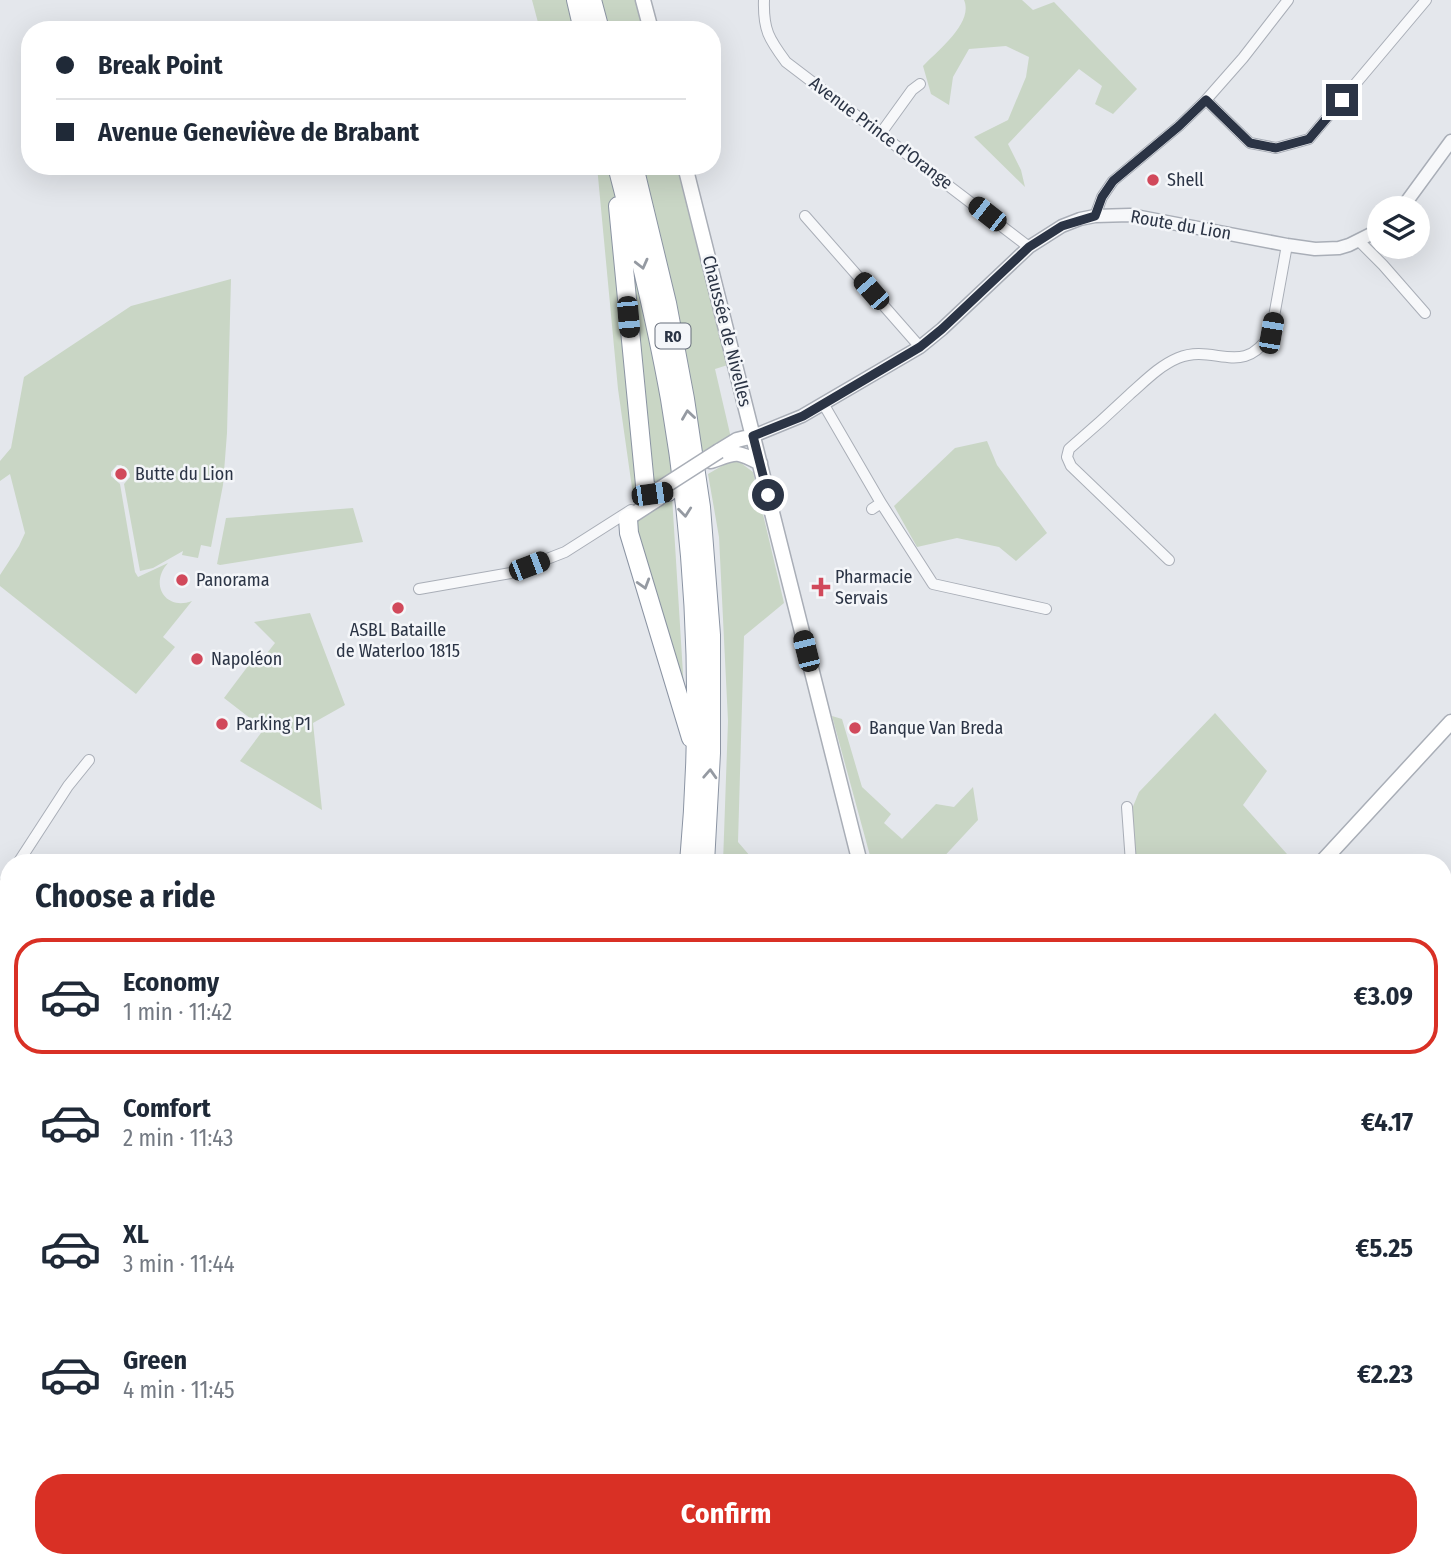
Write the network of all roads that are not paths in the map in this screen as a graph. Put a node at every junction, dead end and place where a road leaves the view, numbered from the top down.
1 (576, 0) edge
2 (592, 0) edge
3 (643, 0) edge
4 (764, 0) edge
5 (1288, 0) edge
6 (1426, 0) edge
7 (581, 21) edge
8 (598, 21) edge
9 (649, 21) edge
10 (920, 84) dead end
11 (1206, 100) junction
12 (881, 133) junction
13 (1451, 141) edge
14 (623, 175) edge
15 (625, 175) edge
16 (626, 175) edge
17 (687, 175) edge
18 (1411, 196) edge
19 (805, 216) dead end
20 (1095, 216) junction
21 (1367, 237) edge
22 (1359, 241) junction
23 (1287, 245) junction
24 (1029, 247) junction
25 (1424, 313) dead end
26 (920, 347) junction
27 (824, 405) junction
28 (753, 436) junction
29 (717, 455) junction
30 (760, 463) junction
31 (660, 495) junction
32 (629, 514) junction
33 (1169, 559) dead end
34 (419, 589) dead end
35 (1046, 609) dead end
36 (1451, 722) edge
37 (695, 752) junction
38 (89, 760) dead end
39 (1127, 807) dead end
40 (707, 842) junction
41 (24, 854) edge
42 (690, 854) edge
43 (706, 854) edge
44 (712, 854) edge
45 (858, 854) edge
46 (1130, 854) edge
47 (1329, 854) edge

1 - 7 highway
2 - 8 highway
3 - 9 main road
4 - 12 street, Avenue Prince d'Orange
5 - 11 street
6 - 11 street
10 - 12 street
11 - 20 street
12 - 24 street, Avenue Prince d'Orange
13 - 18 street
14 - 31 highway
15 -> 37 highway, R0
40 -> 16 highway, R0
17 - 28 main road, Chaussée de Nivelles
19 - 26 street
20 - 23 street, Route du Lion
20 - 24 street, Route du Lion
21 - 22 street, Route du Lion
22 - 23 street, Route du Lion
22 - 25 street
23 - 33 street
24 - 26 street, Route du Lion
26 - 27 street, Route du Lion
27 - 28 street, Route du Lion
27 - 35 street
28 - 29 main road, Route du Lion
28 - 30 main road, Chaussée de Nivelles
29 - 30 main road, Route du Lion
29 - 31 main road, Route du Lion
30 - 45 main road, Chaussée de Nivelles
31 - 32 main road, Route du Lion
32 - 34 street, Route du Lion
32 -> 37 highway
36 - 47 main road
37 - 42 highway, R0
38 - 41 street
39 - 46 street
40 - 43 highway, R0
40 - 44 highway

